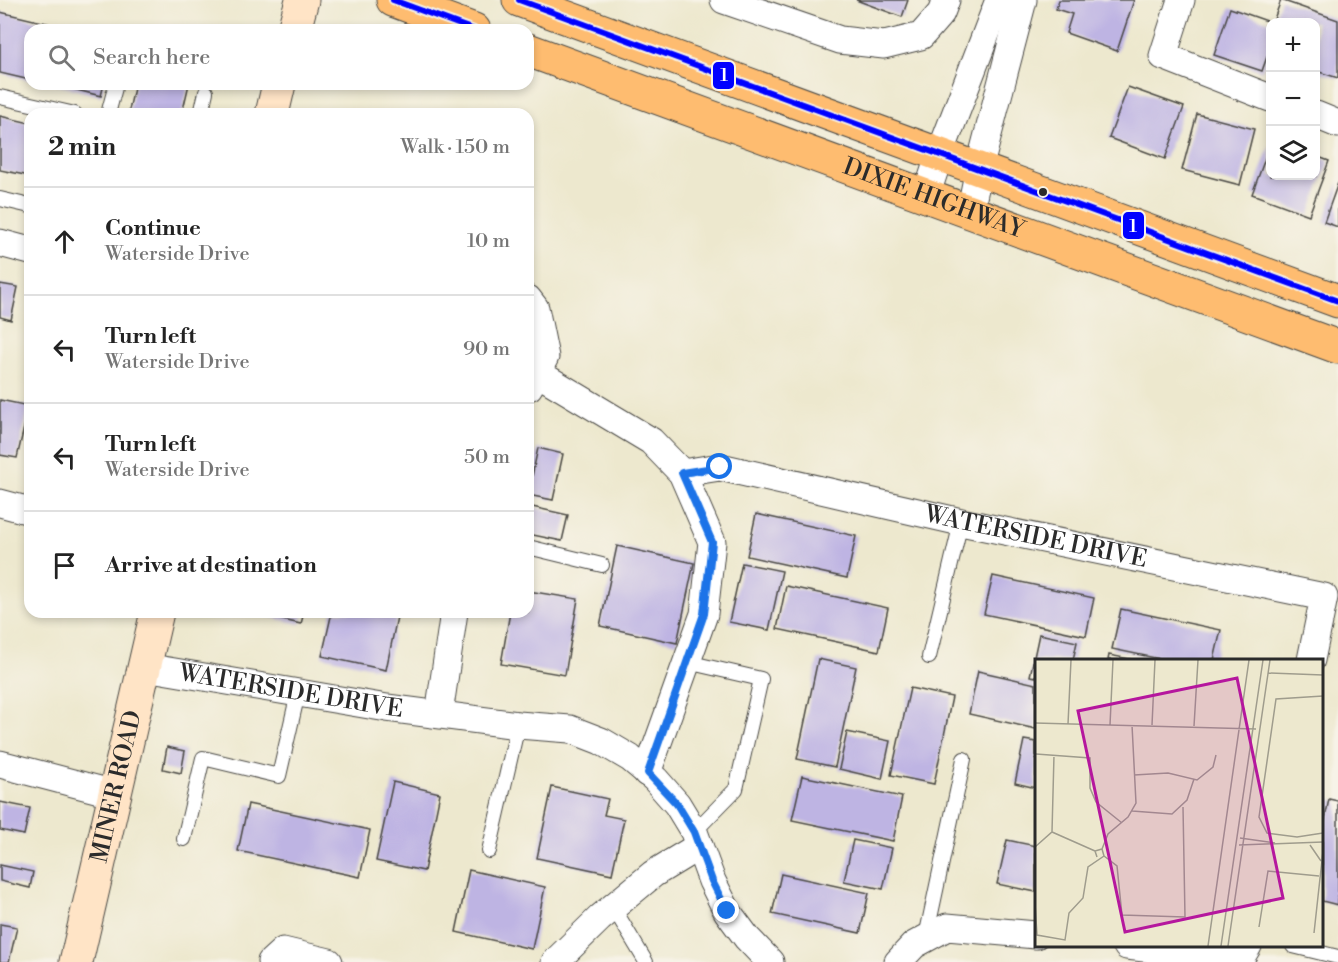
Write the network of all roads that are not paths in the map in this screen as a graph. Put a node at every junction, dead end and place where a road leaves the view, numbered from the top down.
1 (302, 0) edge
2 (393, 0) edge
3 (519, 0) edge
4 (724, 0) edge
5 (946, 0) edge
6 (999, 0) edge
7 (1023, 0) edge
8 (1181, 0) edge
9 (296, 24) edge
10 (458, 24) edge
11 (534, 52) edge
12 (114, 90) edge
13 (278, 90) edge
14 (206, 92) dead end
15 (1266, 96) edge
16 (0, 97) edge
17 (49, 108) edge
18 (110, 108) edge
19 (202, 108) edge
20 (273, 108) edge
21 (1320, 117) edge
22 (1338, 124) edge
23 (940, 154) junction
24 (979, 169) junction
25 (926, 196) junction
26 (0, 199) edge
27 (24, 205) edge
28 (970, 212) junction
29 (0, 243) edge
30 (24, 249) edge
31 (1338, 301) edge
32 (534, 307) edge
33 (1338, 347) edge
34 (534, 376) edge
35 (534, 381) edge
36 (682, 473) junction
37 (0, 503) edge
38 (24, 509) edge
39 (961, 522) junction
40 (534, 549) edge
41 (602, 565) dead end
42 (157, 618) edge
43 (453, 618) edge
44 (929, 657) dead end
45 (1311, 659) edge
46 (687, 662) junction
47 (145, 667) junction
48 (298, 693) junction
49 (439, 714) junction
50 (518, 725) junction
51 (964, 759) dead end
52 (0, 764) edge
53 (648, 773) junction
54 (116, 794) junction
55 (184, 838) dead end
56 (697, 839) junction
57 (489, 851) dead end
58 (613, 907) junction
59 (1035, 935) edge
60 (926, 939) junction
61 (1143, 947) edge
62 (1247, 947) edge
63 (1300, 947) edge
64 (1338, 957) edge
65 (76, 962) edge
66 (271, 962) edge
67 (329, 962) edge
68 (555, 962) edge
69 (646, 962) edge
70 (770, 962) edge
71 (898, 962) edge

1 - 9 street
2 - 10 main road
3 - 23 main road, DIXIE HIGHWAY
4 - 5 street
6 - 23 street
7 - 24 street
8 - 15 street
11 - 25 main road, DIXIE HIGHWAY
12 - 18 lane
13 - 20 street
14 - 19 lane
16 - 17 lane
21 - 22 street
23 - 24 main road, DIXIE HIGHWAY
23 - 25 street
24 - 28 street
24 - 31 main road, DIXIE HIGHWAY
25 - 28 main road, DIXIE HIGHWAY
26 - 27 lane
28 - 33 main road, DIXIE HIGHWAY
29 - 30 street
32 - 34 street
35 - 36 street
36 - 39 street, WATERSIDE DRIVE
36 - 46 street
37 - 38 street
39 - 44 lane
39 - 45 street, WATERSIDE DRIVE
40 - 41 lane
42 - 47 street, MINER ROAD
43 - 49 street, WATERSIDE DRIVE
46 - 53 street
46 - 56 lane
47 - 48 street, WATERSIDE DRIVE
47 - 54 street, MINER ROAD
48 - 49 street, WATERSIDE DRIVE
48 - 55 lane
49 - 50 street, WATERSIDE DRIVE
50 - 53 street, WATERSIDE DRIVE
50 - 57 lane
51 - 60 lane
52 - 54 street
53 - 56 street, WATERSIDE DRIVE
54 - 65 street, MINER ROAD
56 - 58 street
56 - 70 street, WATERSIDE DRIVE
58 - 68 street
58 - 69 lane
59 - 60 street
60 - 71 street
61 - 62 street
63 - 64 lane
66 - 67 street

